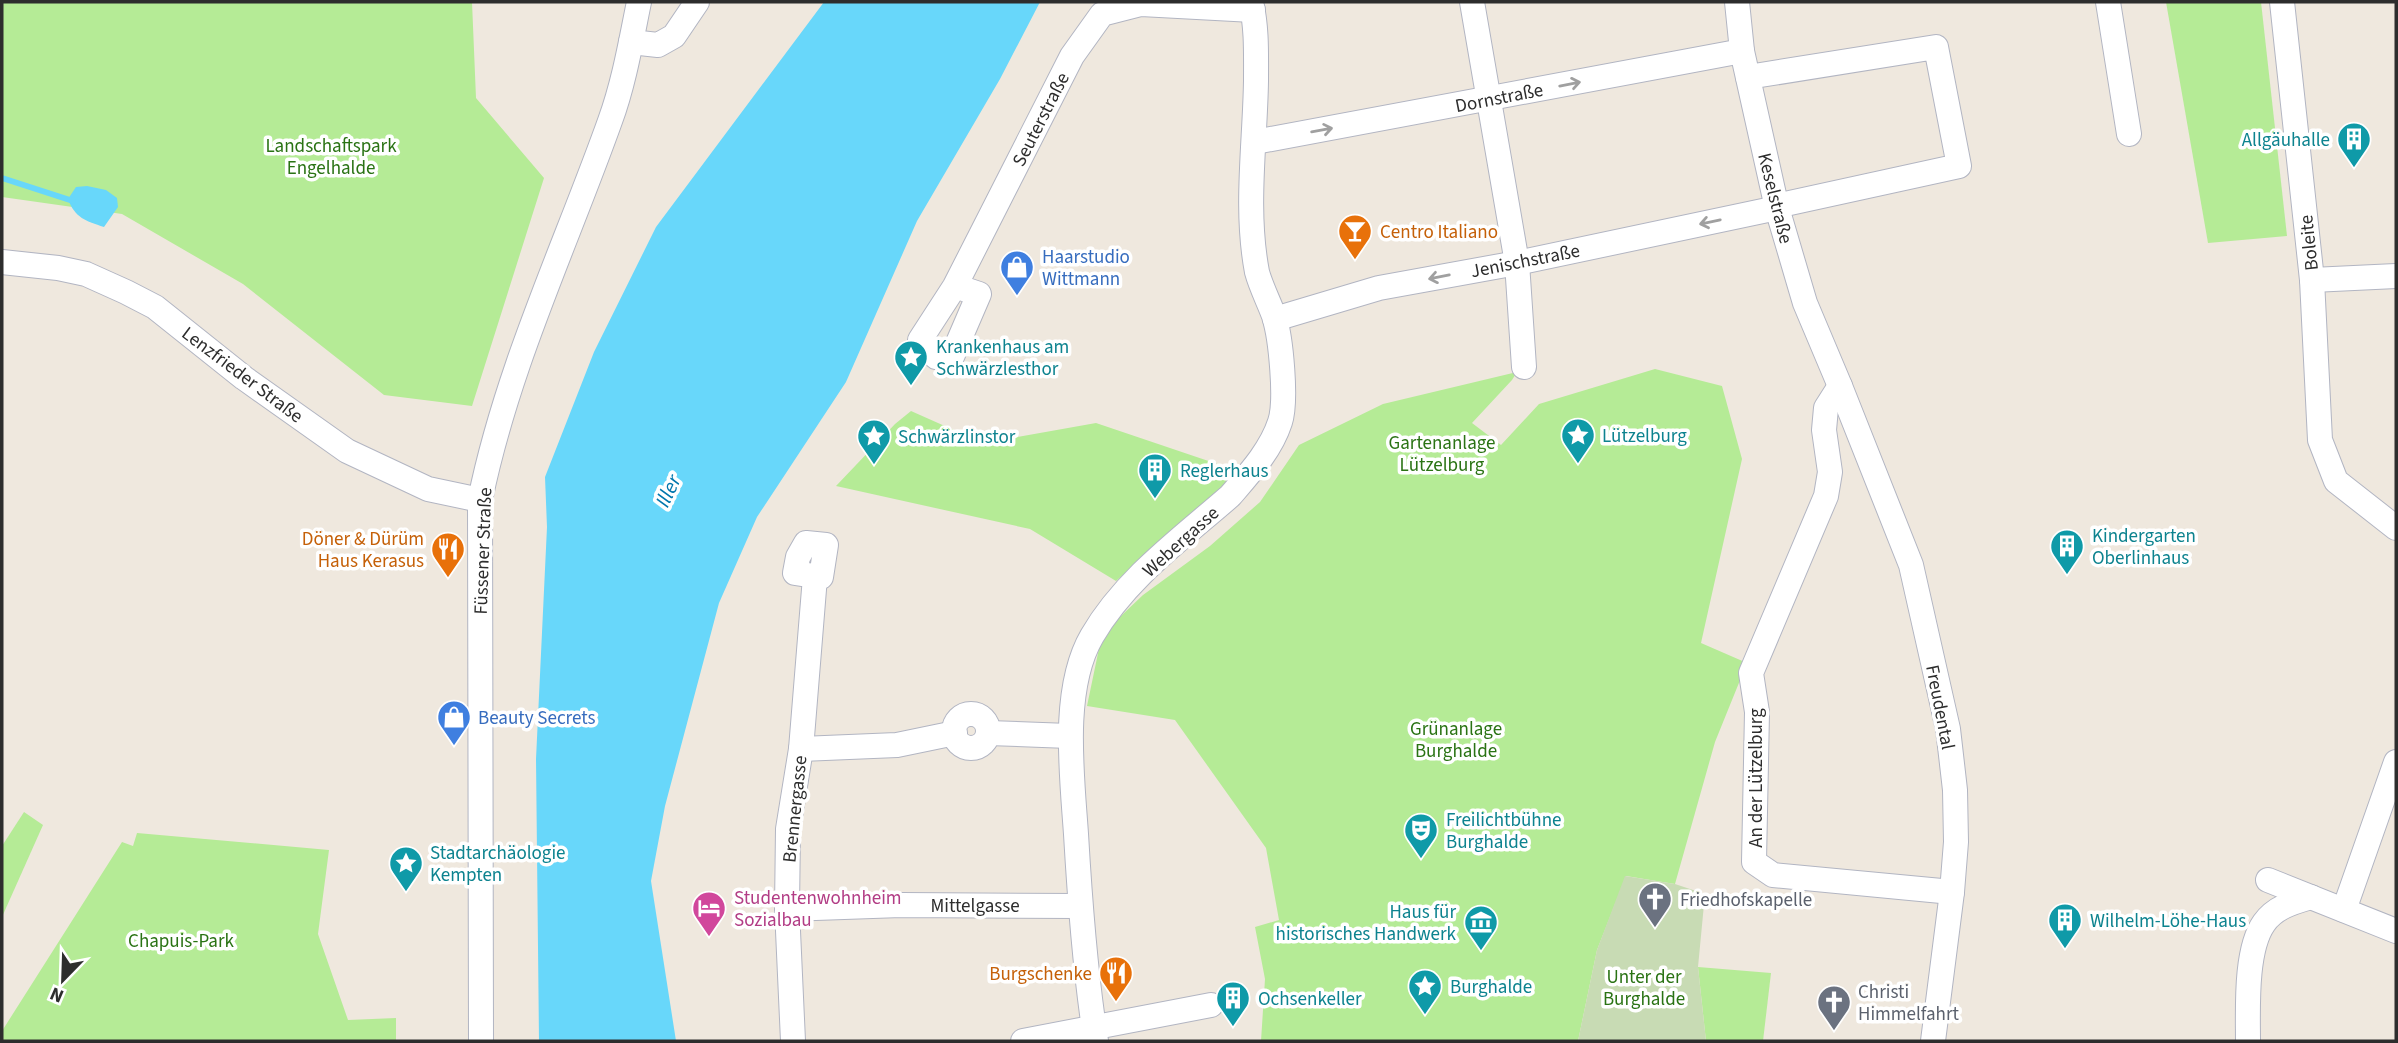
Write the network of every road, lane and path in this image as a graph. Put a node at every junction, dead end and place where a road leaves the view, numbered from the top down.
1 (639, 2) edge
2 (697, 2) edge
3 (1472, 2) edge
4 (1737, 2) edge
5 (2108, 2) edge
6 (2282, 2) edge
7 (1252, 6) edge
8 (631, 43) junction
9 (1742, 51) junction
10 (1748, 78) junction
11 (1488, 99) junction
12 (2129, 134) dead end
13 (1255, 142) junction
14 (1776, 207) junction
15 (2, 262) edge
16 (1517, 262) junction
17 (2396, 276) edge
18 (2312, 280) junction
19 (1275, 319) junction
20 (936, 357) dead end
21 (1524, 367) dead end
22 (1840, 386) junction
23 (480, 500) junction
24 (2396, 528) edge
25 (815, 577) dead end
26 (1069, 736) junction
27 (801, 749) junction
28 (2396, 762) edge
29 (2269, 880) dead end
30 (1952, 891) junction
31 (2311, 897) junction
32 (1080, 906) junction
33 (787, 909) junction
34 (2344, 910) junction
35 (2396, 931) edge
36 (1211, 1005) dead end
37 (1095, 1034) edge
38 (481, 1041) edge
39 (793, 1041) edge
40 (1023, 1041) edge
41 (1933, 1041) edge
42 (2248, 1041) edge

1 - 8 street, Füssener Straße
2 - 8 street
3 - 11 street
4 - 9 street, Keselstraße
5 - 12 street
6 - 18 street, Boleite
7 - 13 street, Webergasse
7 - 20 street, Seuterstraße
8 - 23 street, Füssener Straße
9 - 10 street, Keselstraße
11 -> 9 street, Dornstraße
10 - 14 street, Keselstraße
10 - 14 street, Jenischstraße
13 -> 11 street, Dornstraße
11 - 16 street
13 - 19 street, Webergasse
14 -> 16 street, Jenischstraße
14 - 22 street, Keselstraße
15 - 23 street, Lenzfrieder Straße
16 -> 19 street, Jenischstraße
16 - 21 street
17 - 18 street
18 - 24 street, Boleite
19 - 26 street, Webergasse
22 - 30 street, Freudental
22 - 30 street, An der Lützelburg
23 - 38 street, Füssener Straße
25 - 27 street, Brennergasse
26 - 27 street
26 - 32 street, Webergasse
27 - 33 street, Brennergasse
28 - 34 street
29 - 31 street
30 - 41 street, Freudental
31 - 34 street
31 - 42 street
32 - 33 street, Mittelgasse
32 - 37 street, Webergasse
33 - 39 street, Brennergasse
34 - 35 street
36 - 37 street
37 - 40 street

